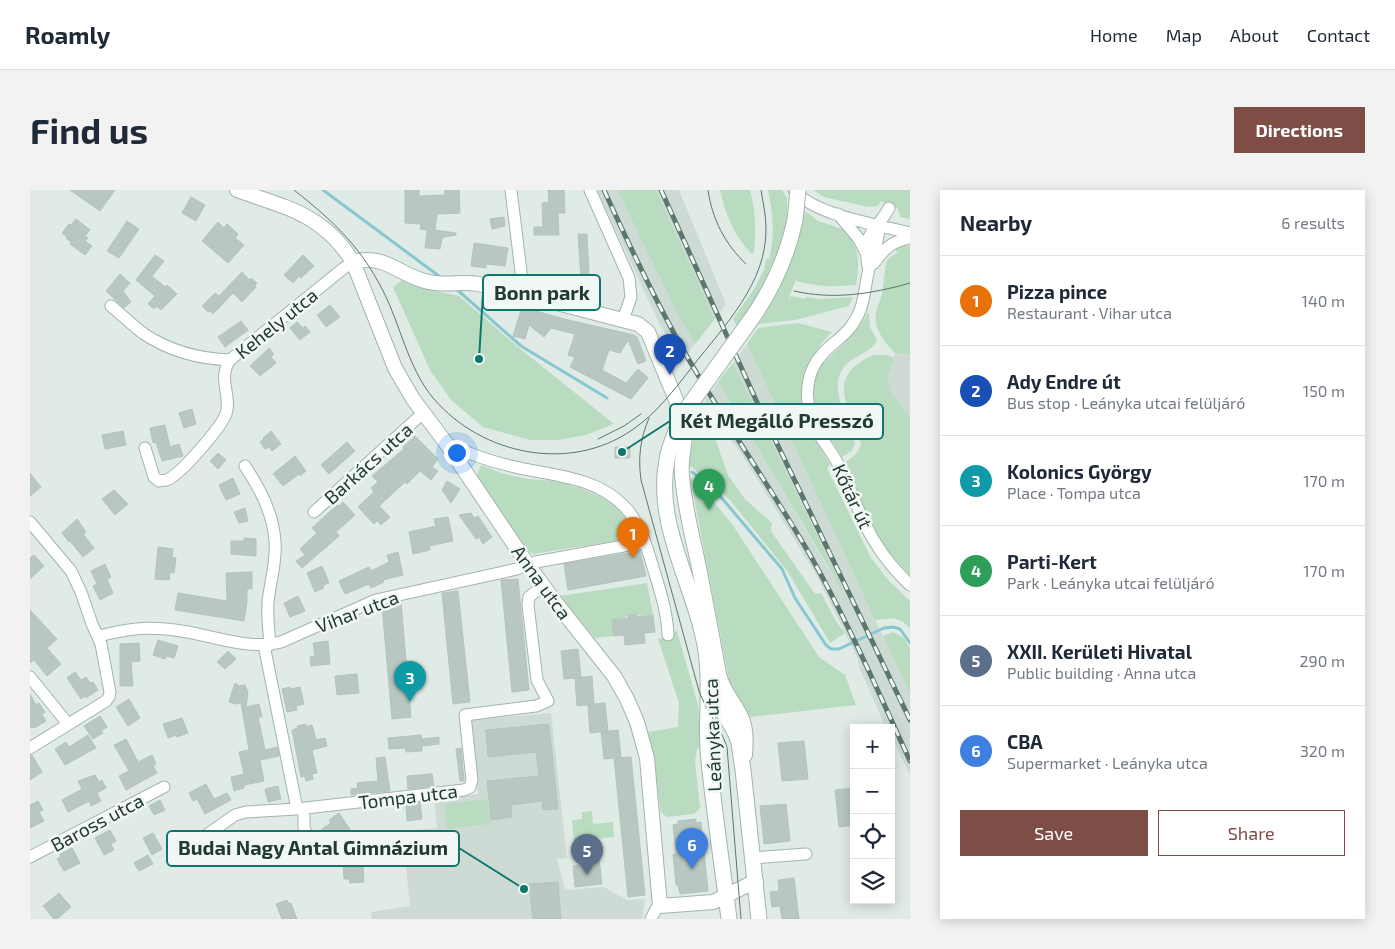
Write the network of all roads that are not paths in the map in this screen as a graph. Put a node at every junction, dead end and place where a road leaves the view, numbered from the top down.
1 (237, 190) edge
2 (511, 190) edge
3 (590, 190) edge
4 (794, 190) edge
5 (798, 190) edge
6 (889, 208) dead end
7 (838, 214) junction
8 (878, 225) junction
9 (910, 233) edge
10 (910, 238) edge
11 (866, 251) junction
12 (353, 262) junction
13 (868, 270) junction
14 (524, 296) junction
15 (111, 306) dead end
16 (623, 320) junction
17 (230, 360) junction
18 (423, 413) junction
19 (446, 443) junction
20 (145, 448) dead end
21 (244, 466) dead end
22 (314, 512) dead end
23 (30, 522) edge
24 (645, 542) junction
25 (528, 565) junction
26 (910, 585) edge
27 (543, 586) junction
28 (668, 635) dead end
29 (99, 636) junction
30 (267, 645) junction
31 (708, 669) junction
32 (30, 677) edge
33 (68, 724) junction
34 (30, 748) edge
35 (743, 770) junction
36 (164, 786) dead end
37 (300, 808) junction
38 (188, 848) dead end
39 (312, 849) dead end
40 (806, 854) dead end
41 (30, 857) edge
42 (753, 858) junction
43 (756, 881) junction
44 (726, 896) junction
45 (660, 906) junction
46 (651, 919) edge
47 (729, 919) edge
48 (759, 919) edge

1 - 12 street, Anna utca
2 - 14 street
3 - 16 street
4 - 7 street
5 - 31 main road, bridge
6 - 8 street
7 - 8 street
7 - 11 street, Kőtár út
8 - 9 street
8 - 11 street, Kőtár út
8 - 13 street, Kőtár út
10 - 13 street
11 - 13 street, Kőtár út
12 - 14 street
12 - 17 street, Kehely utca
12 - 18 street, Anna utca
13 - 26 street, Kőtár út
14 - 16 street
15 - 17 street
16 - 35 street
17 - 20 street, Kehely utca
18 - 19 street, Anna utca
18 - 22 street, Barkács utca
19 - 24 street
19 - 25 street, Anna utca
21 - 30 street
23 - 29 street
24 - 25 street, Vihar utca
24 - 28 street
25 - 27 street, Anna utca
25 - 30 street, Vihar utca
27 - 37 street, Tompa utca
27 - 45 street, Anna utca
29 - 30 street
29 - 33 street
30 - 37 street
31 - 35 main road, Leányka utca
31 - 44 main road, Leányka utca
32 - 33 street
33 - 34 street
35 - 42 main road, Leányka utca
36 - 41 street, Baross utca
37 - 38 street, Tompa utca
37 - 39 street
40 - 42 street
42 - 43 main road, Leányka utca
43 - 44 street
43 - 48 main road, Leányka utca
44 - 45 street
44 - 47 main road, Leányka utca
45 - 46 street

